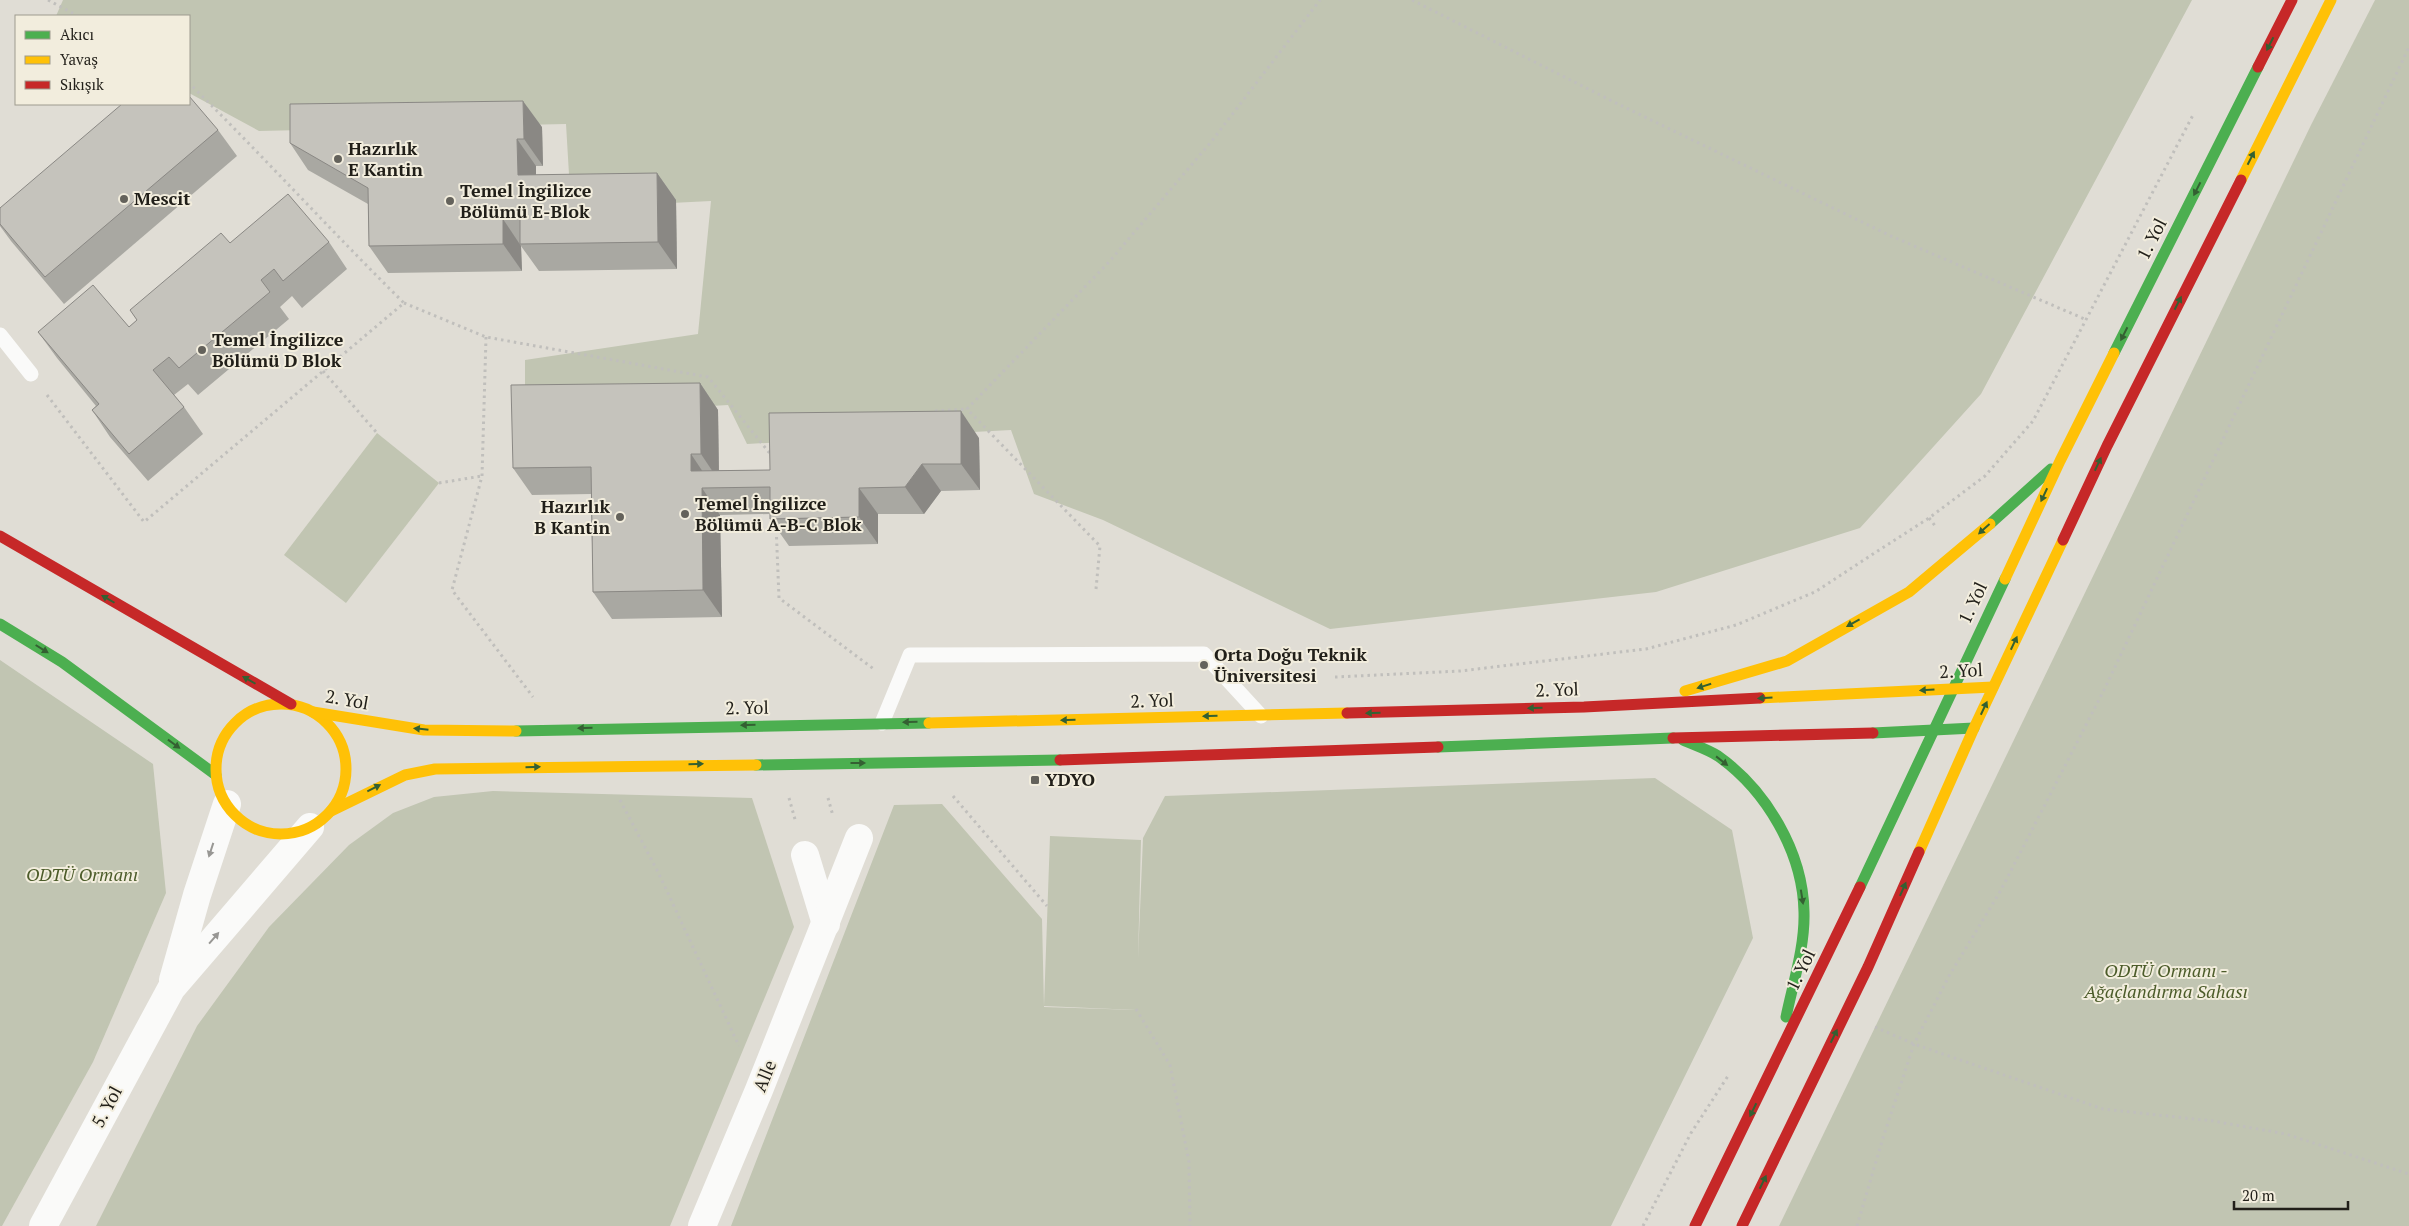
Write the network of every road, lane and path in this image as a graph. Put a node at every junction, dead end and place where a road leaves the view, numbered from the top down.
1 (48, 0) edge
2 (1320, 0) edge
3 (1412, 0) edge
4 (2292, 0) edge
5 (2331, 0) edge
6 (76, 15) edge
7 (2409, 47) edge
8 (190, 84) edge
9 (2195, 112) dead end
10 (404, 302) junction
11 (2087, 320) junction
12 (0, 335) edge
13 (486, 337) junction
14 (323, 371) junction
15 (31, 374) joint
16 (967, 409) junction
17 (929, 412) edge
18 (378, 433) dead end
19 (777, 449) edge
20 (772, 456) junction
21 (2060, 461) junction
22 (773, 466) edge
23 (482, 476) junction
24 (439, 483) dead end
25 (775, 515) edge
26 (0, 536) edge
27 (1096, 589) dead end
28 (0, 624) edge
29 (1325, 678) dead end
30 (896, 686) junction
31 (1994, 687) junction
32 (1952, 689) junction
33 (291, 704) junction
34 (1584, 707) junction
35 (313, 712) junction
36 (1261, 716) junction
37 (883, 728) junction
38 (1974, 728) junction
39 (557, 729) junction
40 (1933, 730) junction
41 (1679, 738) junction
42 (924, 762) junction
43 (780, 763) junction
44 (818, 763) junction
45 (216, 775) junction
46 (619, 798) dead end
47 (226, 804) junction
48 (321, 819) junction
49 (850, 839) joint
50 (805, 855) joint
51 (1047, 906) dead end
52 (826, 924) junction
53 (171, 989) junction
54 (1136, 1009) dead end
55 (1845, 1014) junction
56 (1914, 1044) junction
57 (1774, 1066) junction
58 (1733, 1070) dead end
59 (759, 1090) junction
60 (2409, 1174) edge
61 (43, 1226) edge
62 (702, 1226) edge
63 (1190, 1226) edge
64 (1642, 1226) edge
65 (1696, 1226) edge
66 (1742, 1226) edge
67 (1857, 1226) edge

1 - 6 path
2 - 16 path
3 - 11 path
4 -> 21 street, 1. Yol
31 -> 5 street
7 - 56 path
8 - 10 path
9 - 11 path
10 - 13 path
10 - 14 path
11 - 29 path
12 - 15 lane
13 - 20 path
13 - 23 path
14 - 15 path
14 - 18 path
16 - 17 path
16 - 27 path
19 - 20 path
20 - 22 path
21 -> 32 street, 1. Yol
21 -> 34 street
23 - 24 path
23 - 39 path
25 - 30 path
33 -> 26 street, 2. Yol
28 -> 45 street
30 - 36 lane
30 - 37 lane
31 - 32 street, 2. Yol
38 -> 31 street
32 -> 34 street, 2. Yol
32 - 40 street, 1. Yol
33 - 35 street, 2. Yol
33 - 45 street, 2. Yol
34 -> 36 street, 2. Yol
39 -> 35 street, 2. Yol
35 - 48 street, 2. Yol
36 -> 37 street, 2. Yol
37 -> 39 street, 2. Yol
38 - 40 street, 2. Yol
55 -> 38 street
40 - 41 street, 2. Yol
40 - 57 street, 1. Yol
41 - 42 street, 2. Yol
41 -> 57 street
44 -> 42 street, 2. Yol
42 - 51 path
43 - 44 street, 2. Yol
48 -> 43 street, 2. Yol
43 - 50 path
44 - 49 path
45 - 47 street, 2. Yol
46 - 59 path
47 - 48 street, 2. Yol
47 -> 53 street, 5. Yol
53 -> 48 street, 5. Yol
49 - 52 street, Alle
50 - 52 street
52 - 59 street, Alle
53 - 61 street, 5. Yol
54 - 63 path
55 - 56 path
66 -> 55 street
56 - 60 path
56 - 67 path
57 -> 65 street, 1. Yol
58 - 64 path
59 - 62 street, Alle

